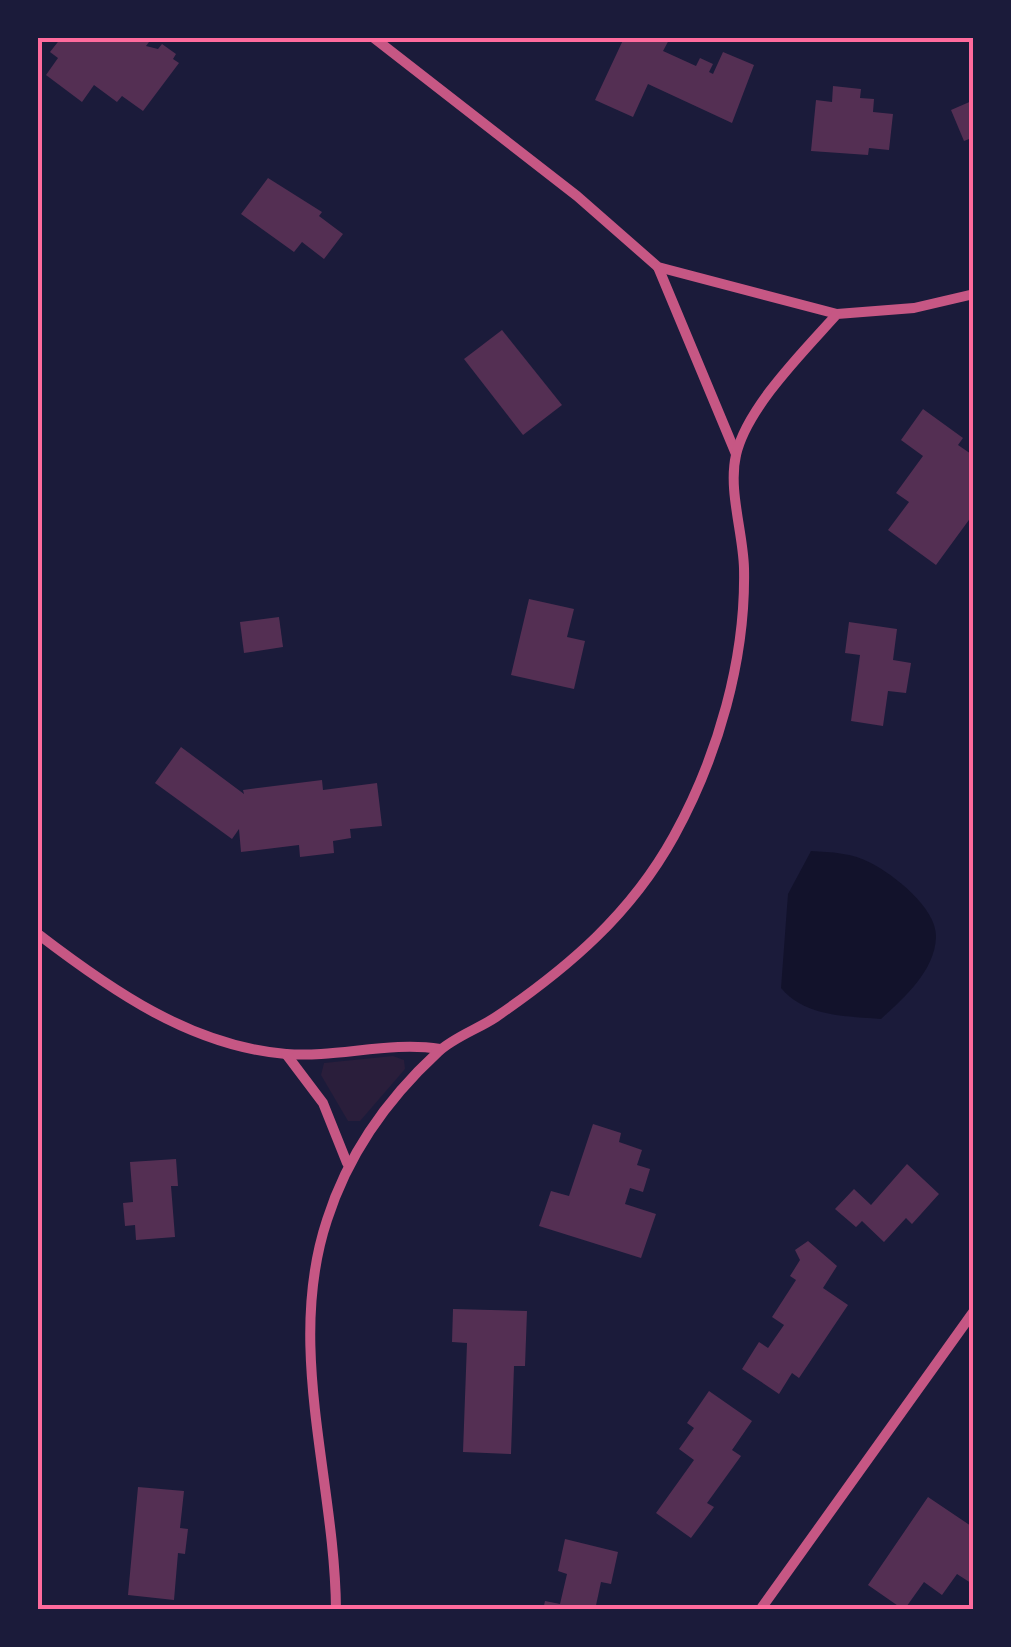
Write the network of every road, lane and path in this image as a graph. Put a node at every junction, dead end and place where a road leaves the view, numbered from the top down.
1 (374, 38) edge
2 (658, 267) junction
3 (974, 294) edge
4 (837, 314) junction
5 (736, 454) junction
6 (38, 934) edge
7 (440, 1049) junction
8 (286, 1054) junction
9 (347, 1162) junction
10 (974, 1311) edge
11 (336, 1610) edge
12 (760, 1610) edge

1 - 2 street
2 - 4 street
2 - 5 street
3 - 4 street
4 - 5 street
5 - 7 street
6 - 8 street
7 - 8 street
7 - 9 street
8 - 9 street
9 - 11 street
10 - 12 street

